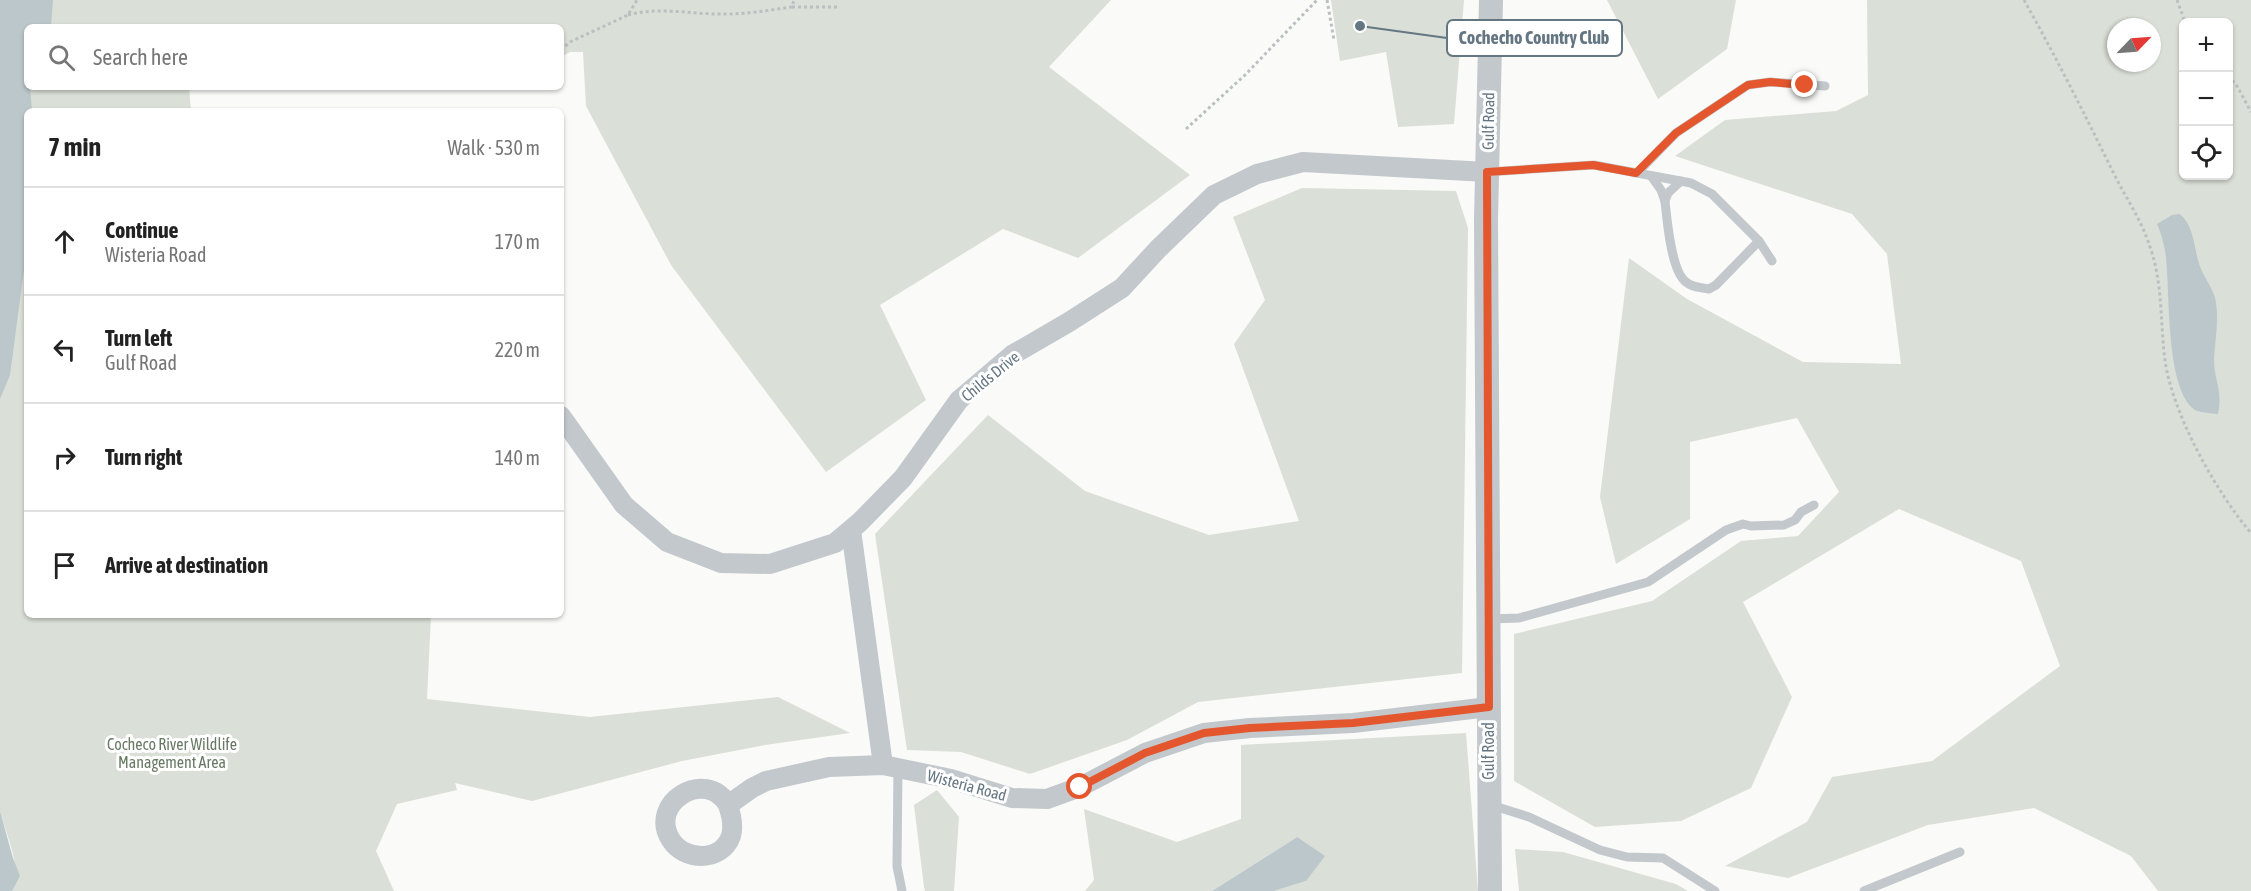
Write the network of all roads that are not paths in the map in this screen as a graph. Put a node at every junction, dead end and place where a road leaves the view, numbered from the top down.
1 (1491, 0) edge
2 (1825, 86) dead end
3 (1487, 172) junction
4 (1636, 173) junction
5 (1651, 176) junction
6 (1682, 181) junction
7 (1665, 201) junction
8 (1759, 241) junction
9 (1772, 261) dead end
10 (564, 420) edge
11 (1814, 505) dead end
12 (850, 531) junction
13 (1487, 619) junction
14 (1489, 707) junction
15 (891, 766) junction
16 (728, 804) dead end
17 (1488, 805) junction
18 (1960, 852) dead end
19 (902, 891) edge
20 (1490, 891) edge
21 (1715, 891) edge
22 (1864, 891) edge

1 - 3 street, Gulf Road
2 - 4 lane
3 - 4 lane
3 - 12 street, Childs Drive
3 - 13 street, Gulf Road
4 - 5 lane
5 - 6 lane
5 - 7 lane
6 - 7 lane
6 - 8 lane
7 - 8 lane
8 - 9 lane
10 - 12 street, Childs Drive
11 - 13 lane
12 - 15 street
13 - 14 street, Gulf Road
14 - 15 street, Wisteria Road
14 - 17 street, Gulf Road
15 - 16 street, Wisteria Road
15 - 19 lane
17 - 20 street, Gulf Road
17 - 21 lane
18 - 22 lane

